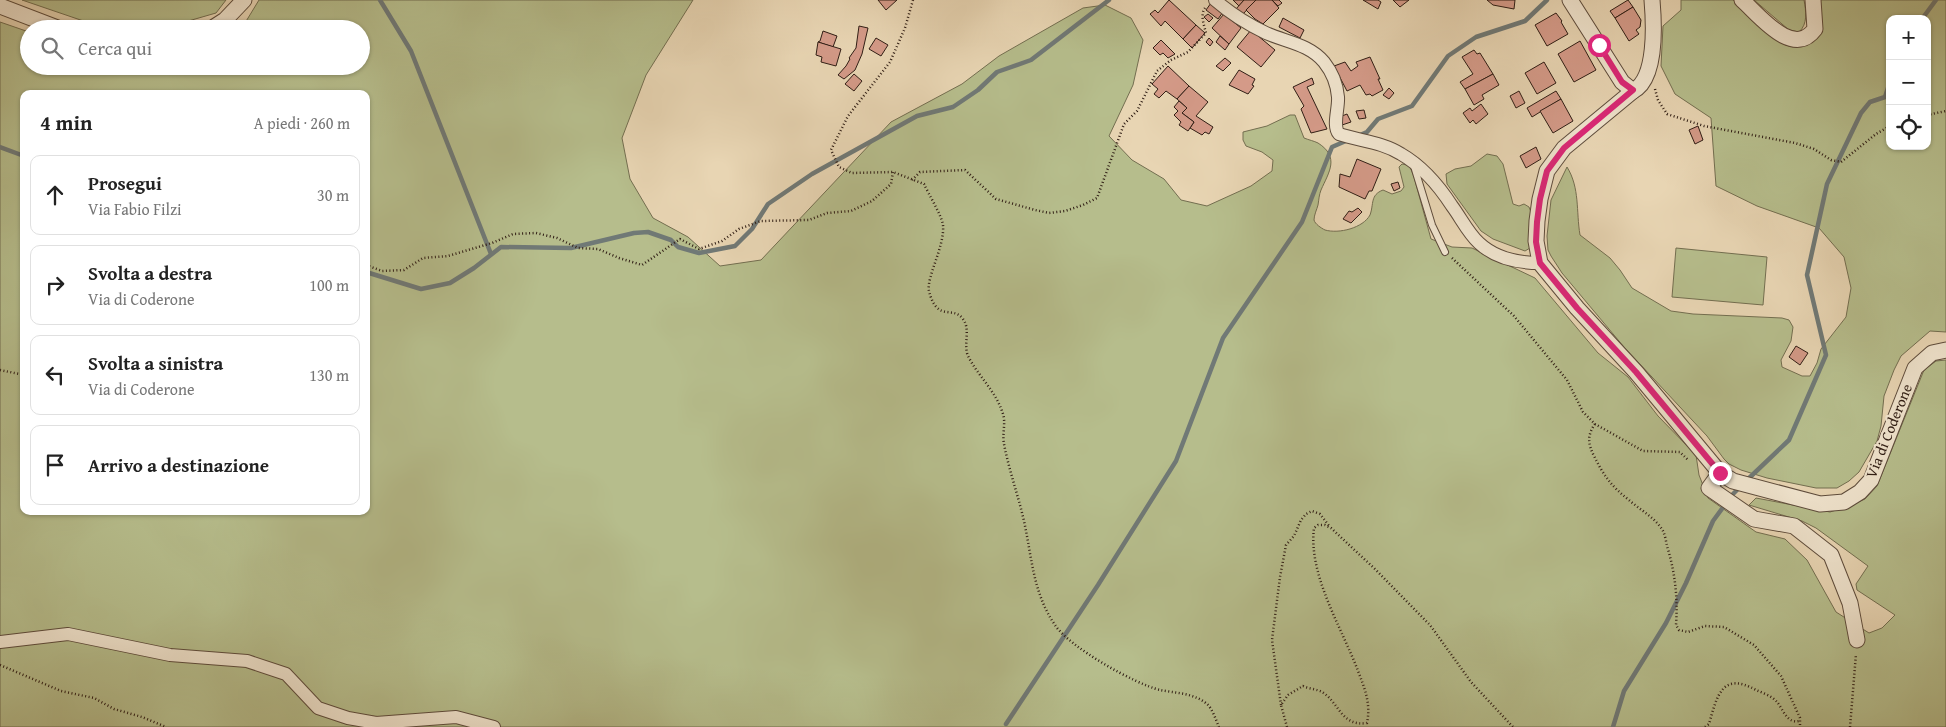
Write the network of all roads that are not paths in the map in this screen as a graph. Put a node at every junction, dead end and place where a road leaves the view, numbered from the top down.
1 (244, 0) edge
2 (1570, 0) edge
3 (1652, 0) edge
4 (1742, 0) edge
5 (1813, 0) edge
6 (1210, 3) edge
7 (0, 6) edge
8 (37, 20) edge
9 (226, 20) edge
10 (1633, 90) junction
11 (1413, 163) junction
12 (1445, 252) road end
13 (1540, 263) junction
14 (1946, 350) edge
15 (1720, 473) junction
16 (1857, 640) road end
17 (0, 642) edge
18 (494, 727) edge

1 - 9 street
2 - 10 street
3 - 10 street
4 - 5 street
6 - 11 street
7 - 8 street
10 - 13 street
11 - 12 lane
11 - 13 street
13 - 15 street, Via di Coderone
14 - 15 street, Via di Coderone
15 - 16 street
17 - 18 street

